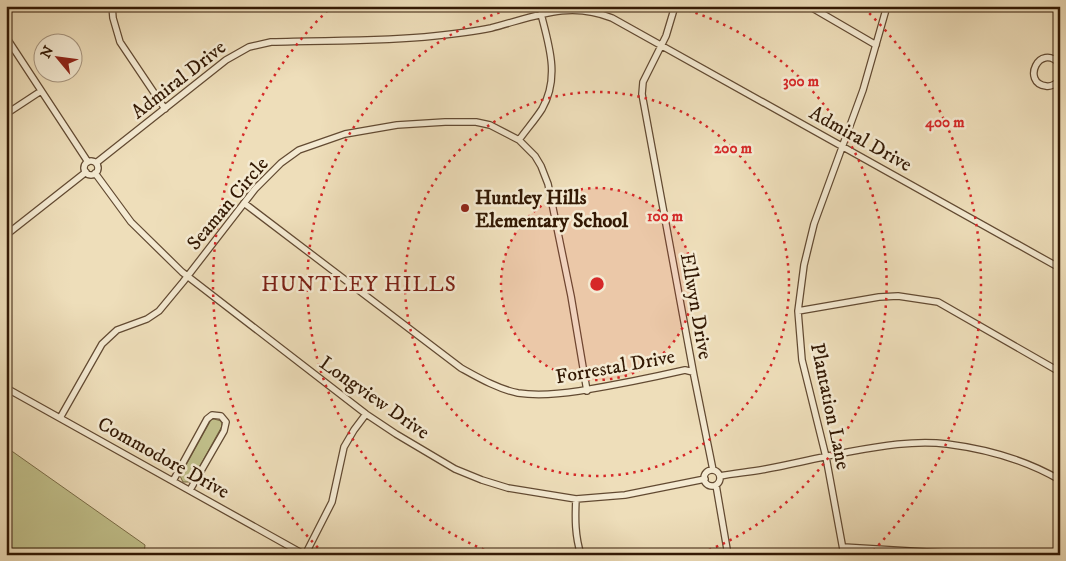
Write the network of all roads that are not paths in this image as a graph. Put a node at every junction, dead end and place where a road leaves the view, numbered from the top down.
1 (112, 6) edge
2 (676, 6) edge
3 (809, 6) edge
4 (887, 6) edge
5 (540, 14) junction
6 (6, 37) edge
7 (876, 45) junction
8 (661, 46) junction
9 (1060, 64) edge
10 (1059, 81) edge
11 (41, 91) junction
12 (165, 110) junction
13 (6, 114) edge
14 (518, 140) junction
15 (842, 146) junction
16 (88, 162) junction
17 (96, 163) junction
18 (86, 172) junction
19 (95, 173) junction
20 (244, 203) junction
21 (6, 235) edge
22 (1060, 268) edge
23 (188, 276) junction
24 (798, 311) junction
25 (1059, 370) edge
26 (693, 372) junction
27 (6, 388) edge
28 (587, 391) junction
29 (366, 414) junction
30 (60, 418) junction
31 (826, 457) junction
32 (713, 470) junction
33 (720, 476) junction
34 (704, 479) junction
35 (1060, 480) edge
36 (173, 481) junction
37 (716, 485) junction
38 (190, 490) junction
39 (576, 499) junction
40 (843, 547) junction
41 (305, 555) edge
42 (581, 555) edge
43 (728, 555) edge
44 (844, 555) edge
45 (977, 555) edge

1 - 12 street
2 - 8 street, Ellwyn Drive
3 - 7 street
4 - 7 street, Plantation Lane
5 - 8 street, Admiral Drive
5 - 12 street, Admiral Drive
5 - 14 street
6 - 11 street
7 - 15 street, Plantation Lane
8 - 15 street, Admiral Drive
8 - 26 street, Ellwyn Drive
9 - 10 street
11 - 13 street
11 - 16 street
12 - 17 street, Admiral Drive
14 - 20 street, Seaman Circle
14 - 28 street, Seaman Circle
15 - 22 street, Admiral Drive
15 - 24 street, Plantation Lane
16 - 17 street
16 - 18 street
17 - 19 street
18 - 19 street
18 - 21 street
19 - 23 street, Longview Drive
20 - 23 street, Seaman Circle
20 - 28 street, Forrestal Drive
23 - 29 street, Longview Drive
23 - 30 street, Seaman Circle
24 - 25 street
24 - 31 street, Plantation Lane
26 - 28 street, Forrestal Drive
26 - 32 street, Ellwyn Drive
27 - 30 street, Commodore Drive
29 - 39 street, Longview Drive
29 - 41 street
30 - 36 street, Commodore Drive
31 - 33 street
31 - 35 street
31 - 40 street, Plantation Lane
32 - 33 street
32 - 34 street
33 - 37 street
34 - 37 street
34 - 39 street, Longview Drive
36 - 38 street, Commodore Drive
36 - 38 street
37 - 43 street
38 - 41 street, Commodore Drive
39 - 42 street
40 - 44 street, Plantation Lane
40 - 45 street

